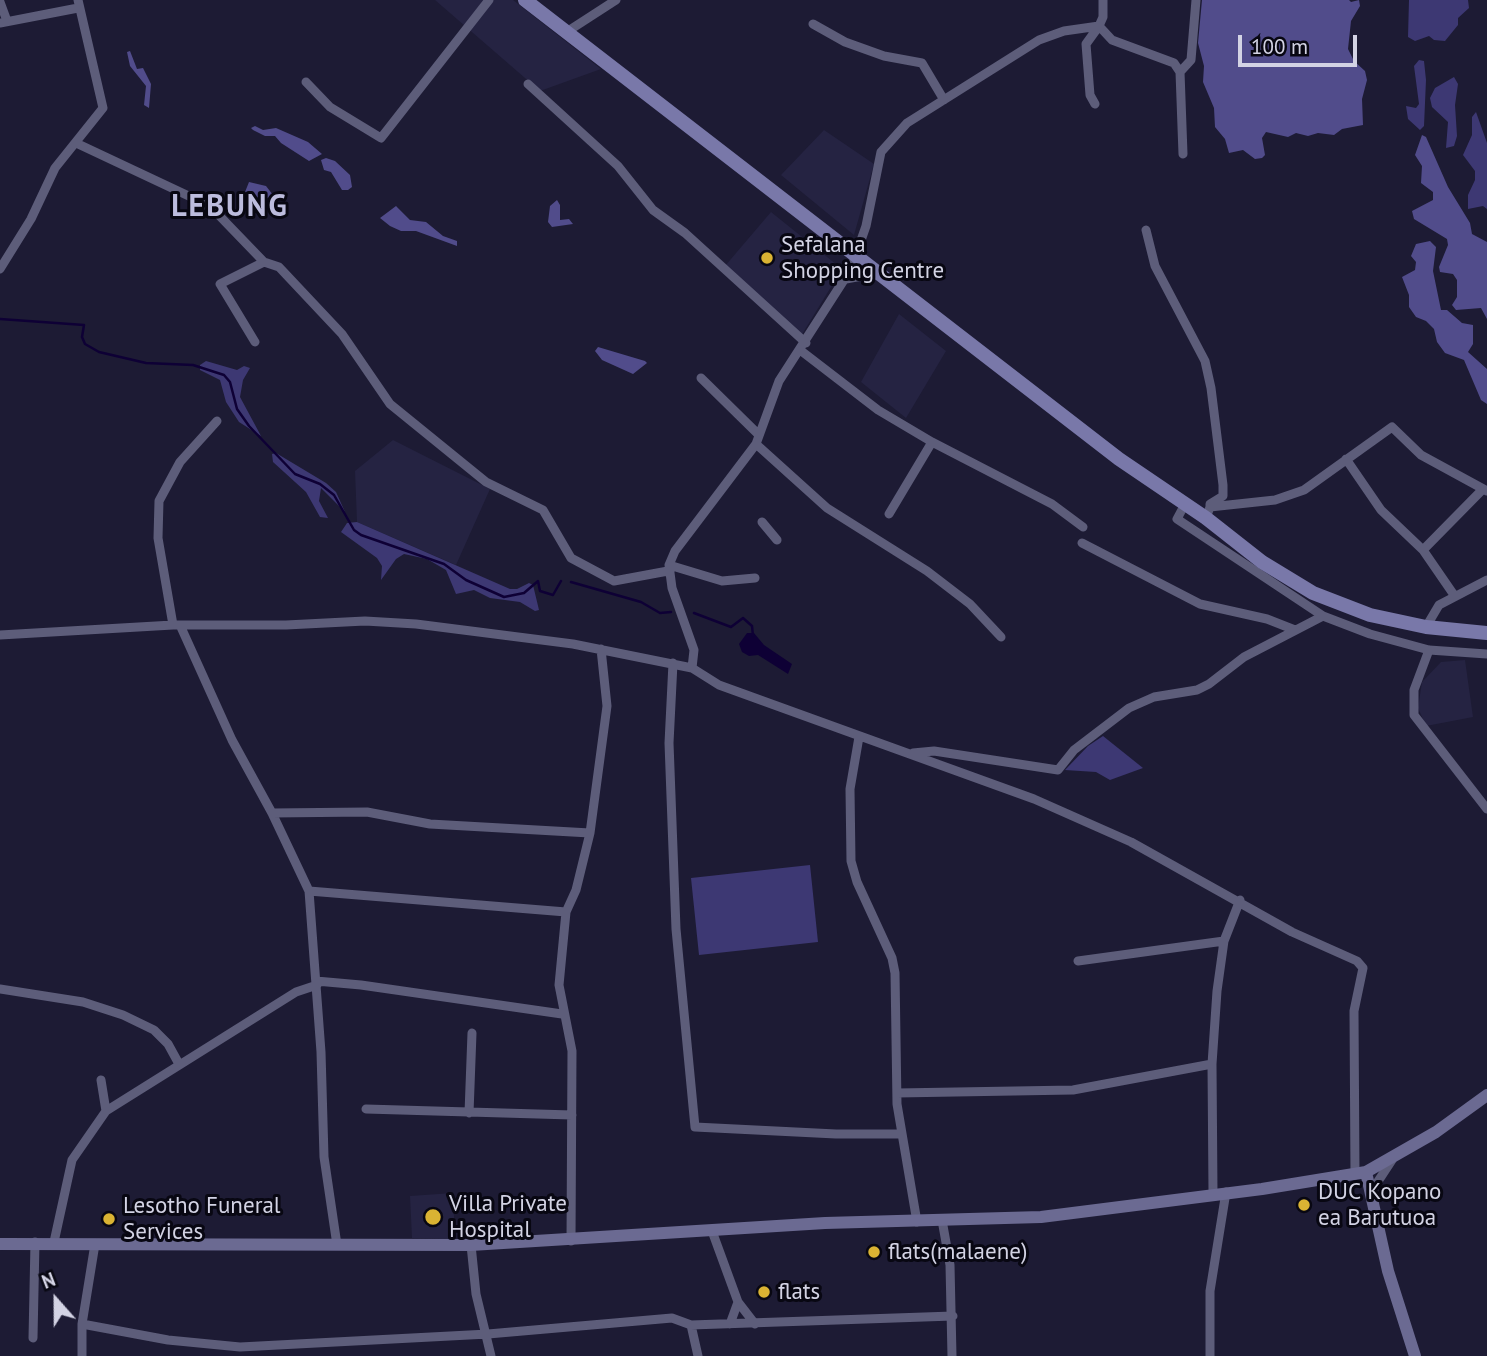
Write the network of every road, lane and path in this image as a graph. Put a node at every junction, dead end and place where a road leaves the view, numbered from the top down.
1 (489, 0) edge
2 (525, 0) edge
3 (616, 0) edge
4 (1103, 0) edge
5 (1196, 0) edge
6 (0, 2) edge
7 (78, 4) edge
8 (4, 22) edge
9 (813, 24) dead end
10 (1099, 26) junction
11 (565, 33) junction
12 (1180, 72) junction
13 (306, 82) dead end
14 (528, 84) dead end
15 (944, 100) junction
16 (1095, 104) dead end
17 (76, 143) junction
18 (1183, 154) dead end
19 (1146, 230) dead end
20 (857, 258) junction
21 (264, 262) junction
22 (0, 269) edge
23 (878, 274) junction
24 (844, 280) junction
25 (255, 342) dead end
26 (803, 347) junction
27 (701, 378) dead end
28 (217, 421) dead end
29 (757, 439) junction
30 (932, 442) junction
31 (1346, 460) junction
32 (1485, 490) edge
33 (1185, 504) junction
34 (1208, 513) junction
35 (889, 514) dead end
36 (762, 522) dead end
37 (1083, 527) dead end
38 (777, 540) dead end
39 (1082, 543) dead end
40 (1423, 550) junction
41 (668, 568) junction
42 (755, 578) dead end
43 (1487, 580) edge
44 (1454, 596) junction
45 (1323, 616) junction
46 (176, 625) junction
47 (1426, 627) junction
48 (1295, 630) junction
49 (1487, 633) edge
50 (0, 635) edge
51 (1001, 637) dead end
52 (601, 649) junction
53 (1429, 650) junction
54 (1487, 654) edge
55 (673, 663) junction
56 (692, 668) junction
57 (859, 737) junction
58 (911, 754) junction
59 (1487, 809) edge
60 (272, 813) junction
61 (590, 832) junction
62 (309, 891) junction
63 (1240, 900) junction
64 (566, 912) junction
65 (1224, 941) junction
66 (1078, 961) dead end
67 (316, 983) junction
68 (0, 989) edge
69 (562, 1014) junction
70 (472, 1033) dead end
71 (179, 1064) junction
72 (1212, 1064) junction
73 (101, 1080) dead end
74 (897, 1093) junction
75 (1487, 1094) edge
76 (366, 1109) dead end
77 (106, 1111) junction
78 (469, 1113) junction
79 (572, 1115) junction
80 (902, 1134) junction
81 (1393, 1158) junction
82 (1361, 1173) junction
83 (1371, 1192) junction
84 (1220, 1193) junction
85 (942, 1220) junction
86 (917, 1222) junction
87 (712, 1231) junction
88 (571, 1241) junction
89 (35, 1242) junction
90 (54, 1242) junction
91 (0, 1244) edge
92 (95, 1244) junction
93 (337, 1245) junction
94 (471, 1245) junction
95 (738, 1302) junction
96 (953, 1316) junction
97 (82, 1324) junction
98 (730, 1324) junction
99 (755, 1324) junction
100 (691, 1325) junction
101 (488, 1334) junction
102 (33, 1338) dead end
103 (240, 1351) edge
104 (82, 1356) edge
105 (491, 1356) edge
106 (698, 1356) edge
107 (952, 1356) edge
108 (1210, 1356) edge
109 (1415, 1356) edge

1 - 13 street
2 - 11 main road
3 - 11 street
4 - 10 street
5 - 12 street
6 - 8 street
7 - 8 street
7 - 17 street
9 - 15 street
10 - 12 street
10 - 15 street
10 - 16 street
11 - 20 main road
12 - 18 street
14 - 26 street
15 - 20 street
17 - 21 street
17 - 22 street
19 - 34 street
20 - 23 main road
20 - 24 street
21 - 25 street
21 - 41 street
23 - 24 street
23 - 33 main road
24 - 26 street
26 - 29 street
26 - 30 street
27 - 29 street
28 - 46 street
29 - 41 street
29 - 51 street
30 - 35 street
30 - 37 street
31 - 32 street
31 - 34 street
31 - 40 street
32 - 40 street
33 - 34 main road
33 - 45 street
34 - 47 main road
36 - 38 street
39 - 48 street
40 - 44 street
41 - 42 street
41 - 56 street
43 - 44 street
44 - 47 street
45 - 48 street
45 - 53 street
46 - 50 street
46 - 52 street
46 - 60 street
47 - 49 main road
48 - 58 street
52 - 55 street
52 - 61 street
53 - 54 street
53 - 59 street
55 - 56 street
55 - 80 street
56 - 57 street
57 - 58 street
57 - 74 street
58 - 63 street
60 - 61 street
60 - 62 street
61 - 64 street
62 - 64 street
62 - 67 street
63 - 65 street
63 - 82 street
64 - 69 street
65 - 66 street
65 - 72 street
67 - 69 street
67 - 71 street
67 - 93 street
68 - 71 street
69 - 79 street
70 - 78 street
71 - 77 street
72 - 74 street
72 - 84 street
73 - 77 street
74 - 80 street
75 - 81 main road
76 - 78 street
77 - 90 street
78 - 79 street
79 - 88 street
80 - 86 street
81 - 82 main road
81 - 83 street
82 - 83 main road
82 - 84 main road
83 - 109 main road
84 - 85 main road
84 - 108 street
85 - 86 main road
85 - 96 street
86 - 87 main road
87 - 88 main road
87 - 95 street
88 - 94 main road
89 - 90 main road
89 - 91 main road
89 - 102 street
90 - 92 main road
92 - 93 main road
92 - 97 street
93 - 94 main road
94 - 101 street
95 - 98 street
95 - 99 street
96 - 99 street
96 - 107 street
97 - 103 street
97 - 104 street
98 - 99 street
98 - 100 street
100 - 101 street
100 - 106 street
101 - 103 street
101 - 105 street

